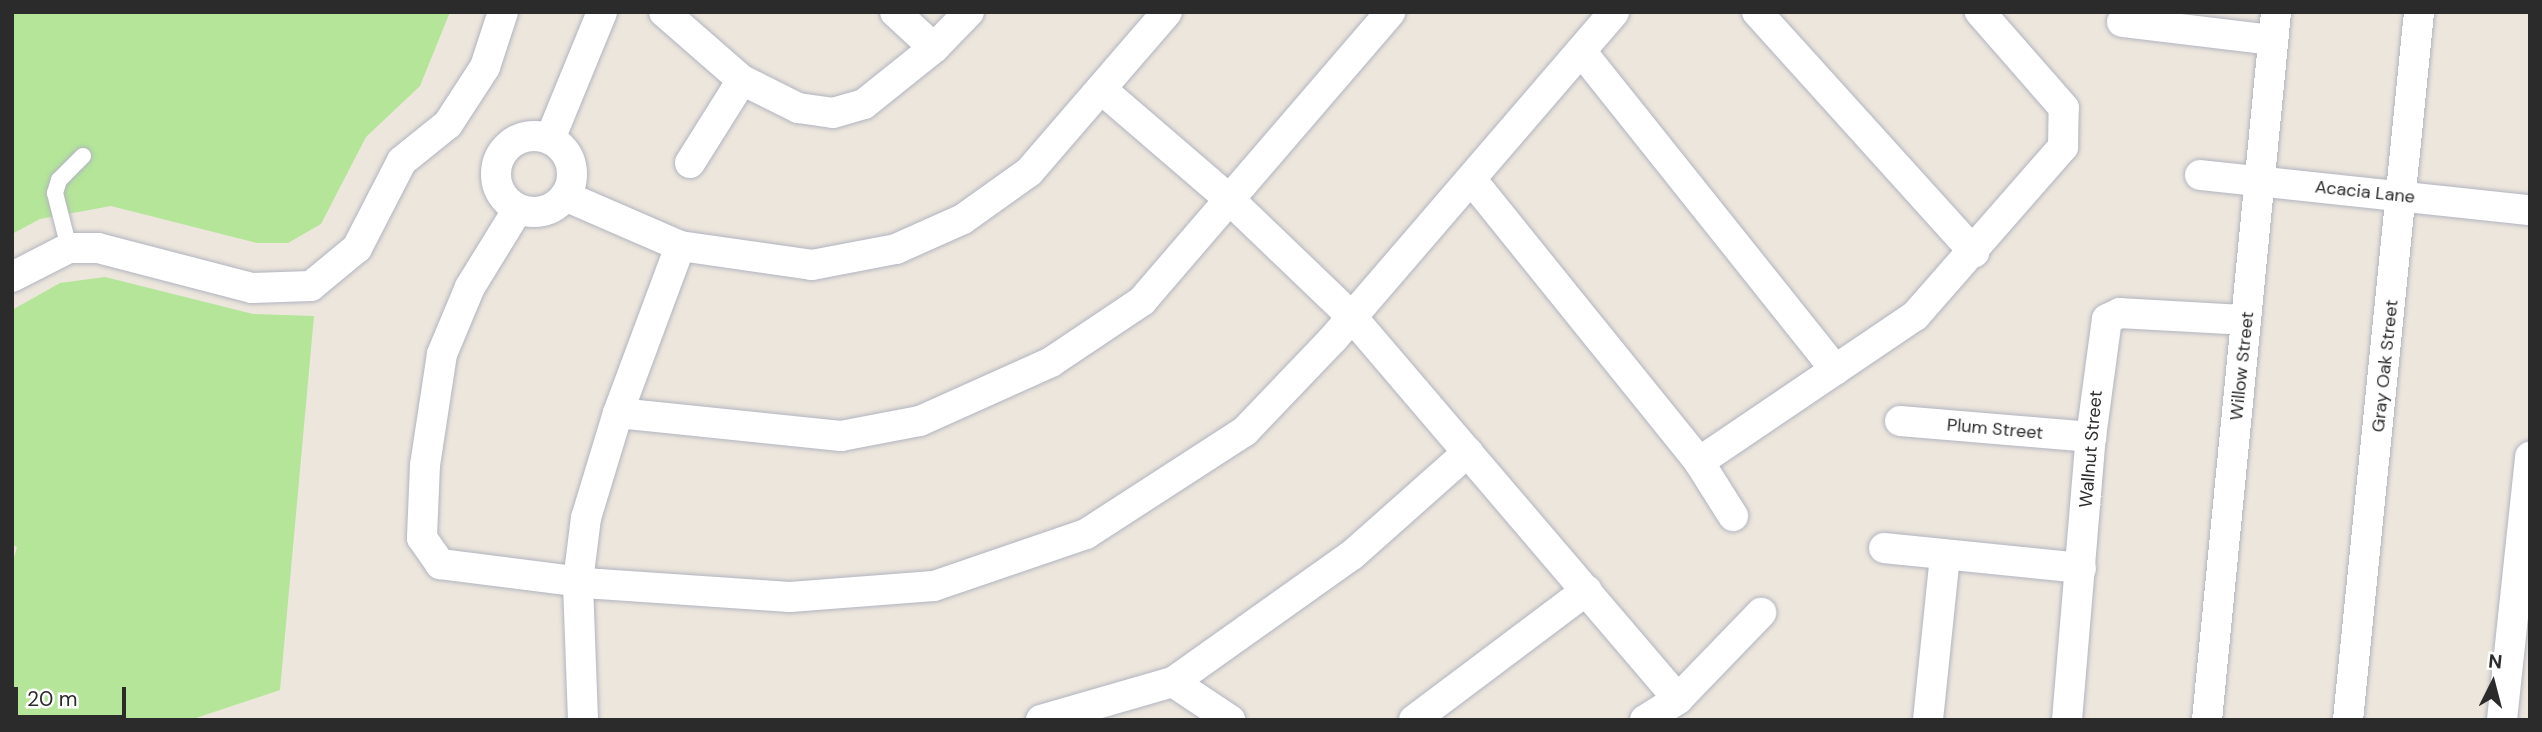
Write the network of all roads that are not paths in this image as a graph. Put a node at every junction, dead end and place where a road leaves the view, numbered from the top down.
1 (503, 12) edge
2 (602, 12) edge
3 (663, 12) edge
4 (895, 12) edge
5 (969, 12) edge
6 (1167, 12) edge
7 (1391, 12) edge
8 (1614, 12) edge
9 (1758, 12) edge
10 (1980, 12) edge
11 (2419, 12) edge
12 (2122, 22) dead end
13 (2275, 26) edge
14 (934, 48) junction
15 (1581, 51) junction
16 (742, 80) junction
17 (1101, 89) junction
18 (550, 139) junction
19 (83, 156) dead end
20 (690, 163) dead end
21 (2200, 175) dead end
22 (1471, 179) junction
23 (2260, 181) junction
24 (565, 196) junction
25 (2403, 197) junction
26 (1229, 199) junction
27 (518, 209) junction
28 (2530, 210) edge
29 (680, 246) junction
30 (69, 248) junction
31 (1974, 252) junction
32 (12, 277) edge
33 (1352, 317) junction
34 (2246, 320) junction
35 (1836, 370) junction
36 (618, 413) junction
37 (1900, 421) dead end
38 (2091, 437) junction
39 (1468, 452) junction
40 (2530, 456) edge
41 (1699, 462) junction
42 (1733, 516) dead end
43 (1884, 548) dead end
44 (1945, 555) junction
45 (2081, 568) junction
46 (578, 581) junction
47 (1587, 590) junction
48 (1761, 613) dead end
49 (1173, 682) junction
50 (1678, 699) junction
51 (583, 720) edge
52 (1041, 720) edge
53 (1230, 720) edge
54 (1414, 720) edge
55 (1644, 720) edge
56 (1928, 720) edge
57 (2067, 720) edge
58 (2207, 720) edge
59 (2348, 720) edge
60 (2502, 720) edge

1 - 30 street
2 - 18 street
3 - 16 street
4 - 14 street
5 - 14 street
6 - 17 street
7 - 26 street
8 - 15 street
9 - 31 street
10 - 31 street
11 - 25 street, Gray Oak Street
12 - 13 street
13 - 23 street, Willow Street
14 - 16 street
15 - 22 street
15 - 35 street
16 - 20 street
17 - 26 street
17 - 29 street
18 - 24 street
18 - 27 street
19 - 30 lane
21 - 23 street, Acacia Lane
22 - 33 street
22 - 41 street
23 - 25 street, Acacia Lane
23 - 34 street, Willow Street
24 - 27 street
24 - 29 street
25 - 28 street, Acacia Lane
25 - 59 street, Gray Oak Street
26 - 33 street
26 - 36 street
27 - 46 street
29 - 36 street
30 - 32 street
31 - 35 street
33 - 39 street
33 - 46 street
34 - 38 street, Wallnut Street
34 - 58 street, Willow Street
35 - 41 street
36 - 46 street
37 - 38 street, Plum Street
38 - 45 street, Wallnut Street
39 - 47 street
39 - 49 street
40 - 60 street
41 - 42 street
43 - 44 street
44 - 45 street
44 - 56 street
45 - 57 street, Wallnut Street
46 - 51 street
47 - 50 street
47 - 54 street
48 - 50 street
49 - 52 street
49 - 53 street
50 - 55 street

